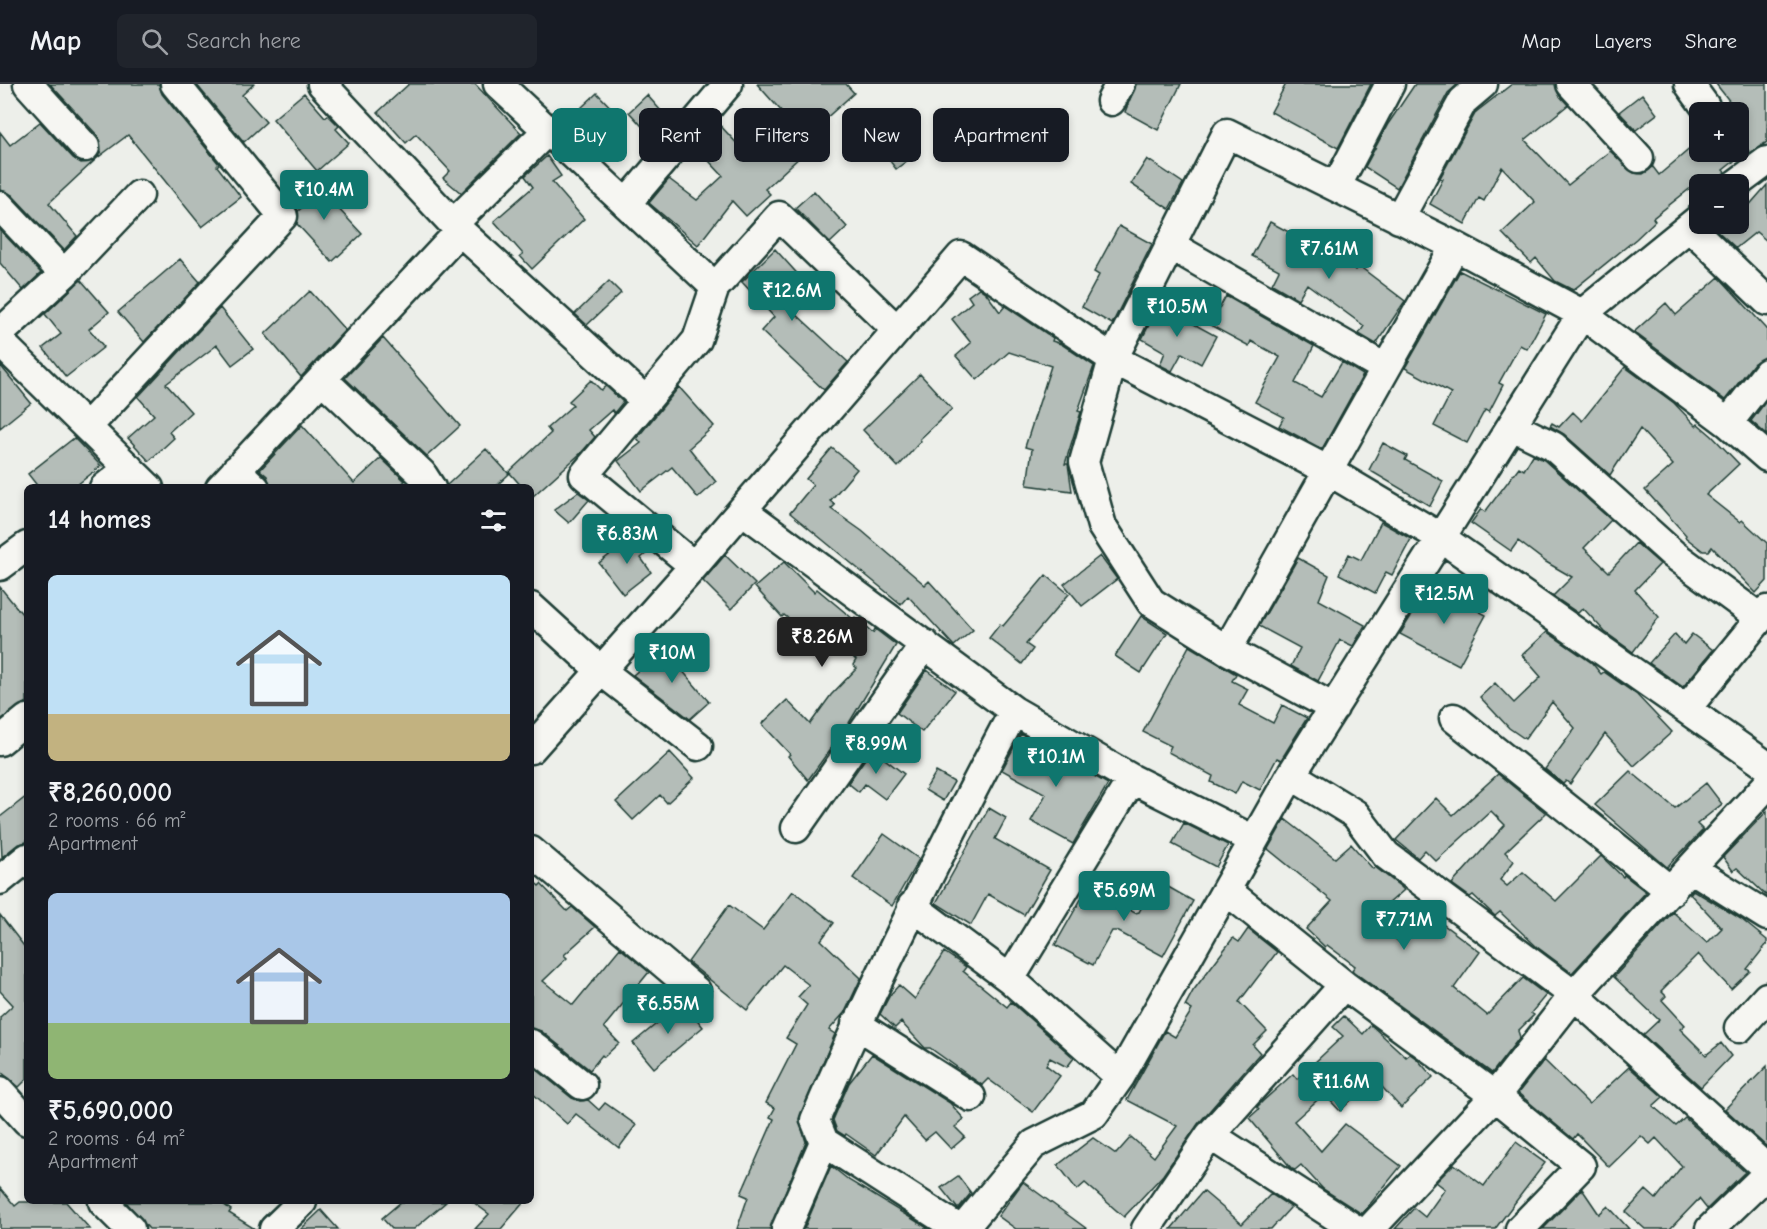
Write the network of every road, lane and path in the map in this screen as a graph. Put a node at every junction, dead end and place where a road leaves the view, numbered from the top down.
1 (28, 84) edge
2 (175, 84) edge
3 (322, 84) edge
4 (728, 84) edge
5 (1390, 84) edge
6 (1483, 84) edge
7 (1571, 84) edge
8 (509, 87) edge
9 (548, 130) junction
10 (85, 147) dead end
11 (1639, 158) dead end
12 (1767, 161) edge
13 (1749, 174) edge
14 (1336, 188) junction
15 (139, 195) dead end
16 (626, 204) junction
17 (0, 206) edge
18 (1399, 219) junction
19 (457, 227) junction
20 (1689, 228) edge
21 (1705, 234) edge
22 (1170, 245) junction
23 (1455, 246) junction
24 (64, 274) junction
25 (715, 287) junction
26 (1767, 301) edge
27 (1582, 314) junction
28 (897, 330) junction
29 (0, 333) edge
30 (0, 342) edge
31 (1113, 359) junction
32 (1385, 368) junction
33 (1767, 373) edge
34 (322, 379) junction
35 (646, 401) junction
36 (1728, 423) junction
37 (88, 426) junction
38 (1512, 426) junction
39 (1767, 458) edge
40 (1328, 470) junction
41 (139, 478) edge
42 (237, 482) edge
43 (118, 484) edge
44 (428, 484) edge
45 (742, 510) junction
46 (1440, 537) junction
47 (24, 548) edge
48 (0, 566) edge
49 (694, 566) junction
50 (534, 610) edge
51 (1764, 614) edge
52 (925, 644) junction
53 (1227, 650) junction
54 (600, 670) junction
55 (1334, 708) junction
56 (1686, 709) junction
57 (1014, 711) junction
58 (1454, 718) dead end
59 (24, 724) edge
60 (0, 741) edge
61 (534, 746) edge
62 (698, 746) dead end
63 (1767, 766) edge
64 (1291, 775) junction
65 (1132, 779) junction
66 (1767, 785) edge
67 (796, 828) dead end
68 (1254, 840) junction
69 (534, 853) edge
70 (24, 860) edge
71 (1692, 869) junction
72 (0, 880) edge
73 (1226, 890) junction
74 (1671, 891) junction
75 (912, 906) junction
76 (1767, 916) edge
77 (1010, 979) junction
78 (1344, 985) junction
79 (696, 991) dead end
80 (1574, 995) junction
81 (1767, 997) edge
82 (856, 1024) junction
83 (1739, 1028) dead end
84 (534, 1046) edge
85 (1120, 1077) junction
86 (582, 1085) dead end
87 (1495, 1096) junction
88 (971, 1097) dead end
89 (1210, 1135) junction
90 (824, 1142) junction
91 (1767, 1169) edge
92 (1767, 1174) edge
93 (108, 1204) edge
94 (300, 1204) edge
95 (130, 1229) edge
96 (274, 1229) edge
97 (786, 1229) edge
98 (961, 1229) edge
99 (1146, 1229) edge
100 (1355, 1229) edge
101 (1370, 1229) edge
102 (1520, 1229) edge
103 (1710, 1229) edge

1 - 10 street
2 - 37 street
3 - 19 street
4 - 16 street
5 - 14 street
6 - 18 street
7 - 11 street
8 - 9 street
9 - 16 street
9 - 19 street
12 - 13 street
14 - 18 street
14 - 22 street
15 - 24 street
16 - 25 street
17 - 24 street
18 - 23 street
19 - 34 street
19 - 35 street
20 - 27 street
21 - 26 street
22 - 31 street
22 - 32 street
23 - 27 street
23 - 32 street
24 - 29 street
25 - 28 street
25 - 35 street
27 - 36 street
27 - 38 street
28 - 31 street
28 - 45 street
30 - 37 street
31 - 40 street
31 - 53 street
32 - 40 street
33 - 36 street
34 - 42 street
34 - 44 street
35 - 49 street
36 - 39 street
37 - 41 street
38 - 46 street
38 - 51 street
40 - 46 street
40 - 53 street
41 - 43 street
45 - 49 street
45 - 52 street
46 - 55 street
46 - 56 street
47 - 48 street
49 - 54 street
50 - 54 street
51 - 56 street
52 - 57 street
52 - 67 street
53 - 55 street
54 - 61 street
54 - 62 street
55 - 64 street
56 - 63 street
57 - 65 street
57 - 75 street
58 - 74 street
59 - 60 street
64 - 68 street
64 - 80 street
65 - 68 street
65 - 77 street
66 - 71 street
68 - 73 street
69 - 79 street
70 - 72 street
71 - 74 street
71 - 76 street
73 - 78 street
73 - 85 street
74 - 80 street
75 - 77 street
75 - 82 street
77 - 85 street
78 - 87 street
78 - 89 street
80 - 87 street
80 - 91 street
81 - 83 street
82 - 88 street
82 - 90 street
84 - 86 street
85 - 98 street
87 - 101 street
87 - 102 street
89 - 99 street
89 - 100 street
90 - 97 street
90 - 98 street
92 - 103 street
93 - 95 street
94 - 96 street

